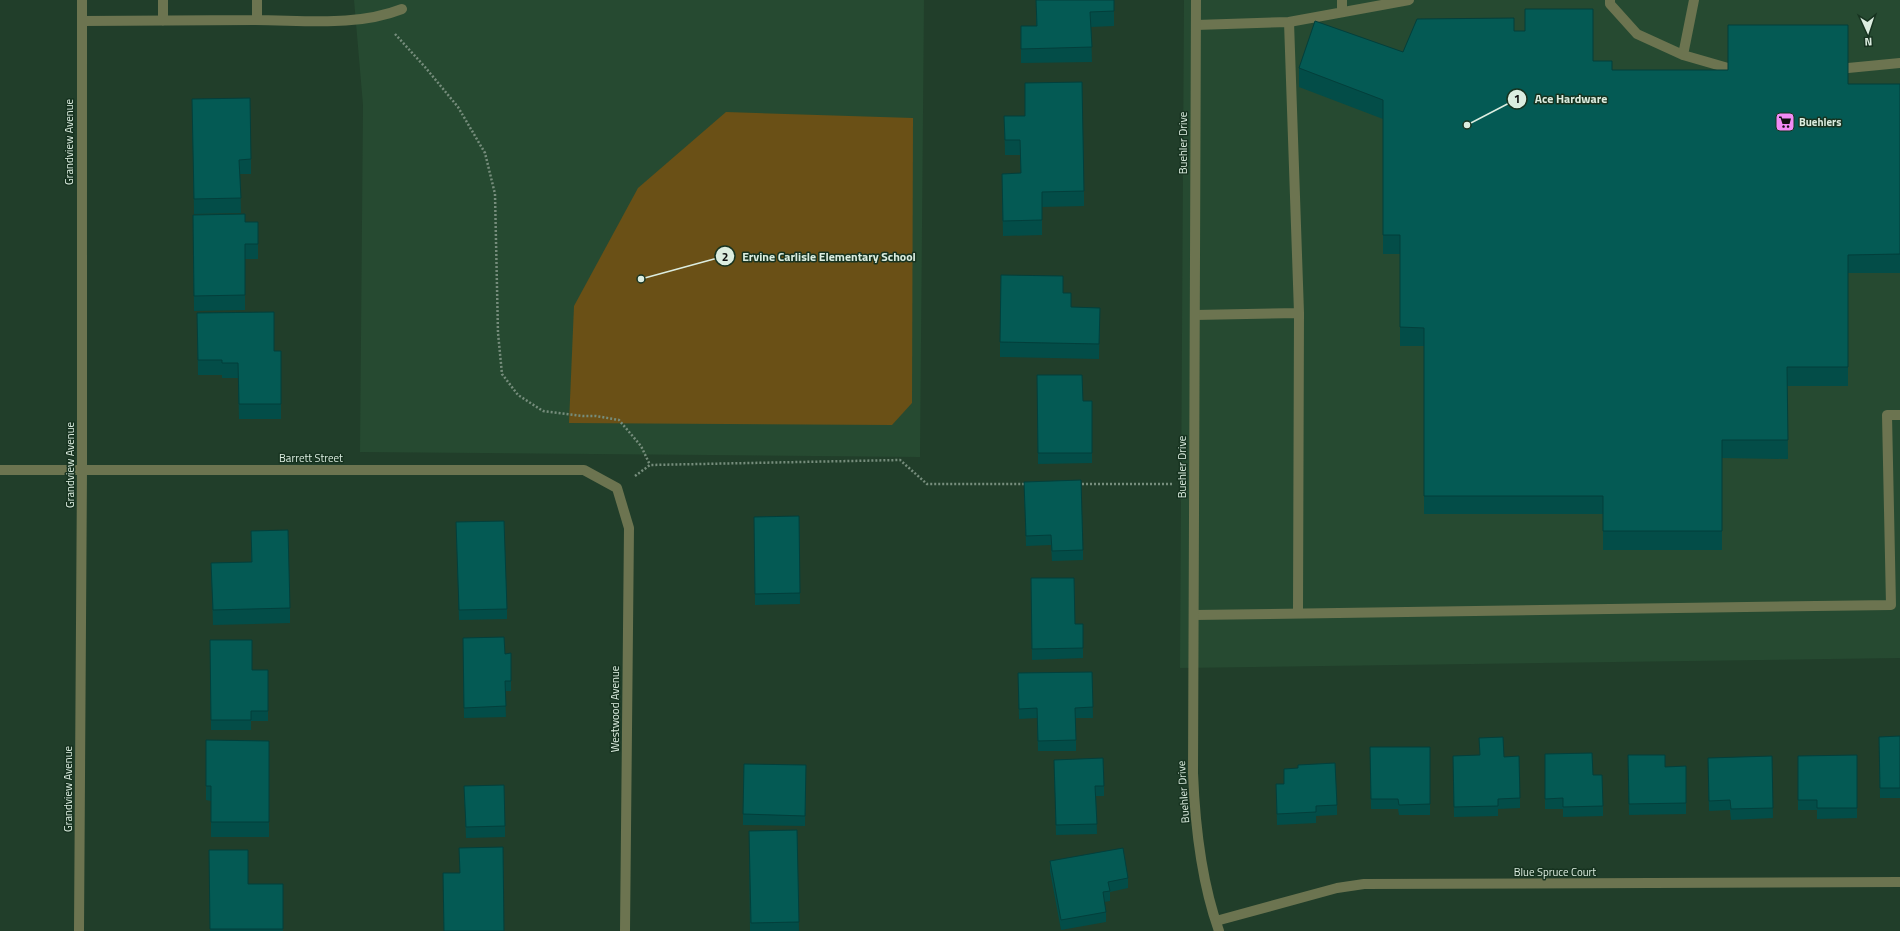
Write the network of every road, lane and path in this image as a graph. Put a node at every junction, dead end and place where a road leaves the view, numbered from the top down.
1 (82, 0) edge
2 (163, 0) edge
3 (257, 0) edge
4 (1196, 0) edge
5 (1342, 0) edge
6 (1409, 0) edge
7 (1610, 0) edge
8 (1694, 0) edge
9 (402, 9) dead end
10 (1342, 12) junction
11 (388, 15) junction
12 (257, 20) junction
13 (82, 21) junction
14 (163, 21) junction
15 (1289, 22) junction
16 (1196, 25) junction
17 (1683, 55) junction
18 (1900, 63) edge
19 (1728, 68) edge
20 (1848, 68) edge
21 (1299, 314) junction
22 (1195, 315) junction
23 (1900, 415) edge
24 (650, 465) junction
25 (0, 470) edge
26 (82, 470) junction
27 (1029, 484) edge
28 (1076, 484) edge
29 (1194, 484) junction
30 (617, 488) junction
31 (1298, 613) junction
32 (1194, 615) junction
33 (1900, 882) edge
34 (1216, 921) junction
35 (79, 931) edge
36 (625, 931) edge
37 (1219, 931) edge

1 - 13 street, Grandview Avenue
2 - 14 street
3 - 12 street
4 - 16 street, Buehler Drive
5 - 10 street
6 - 10 street
7 - 17 street
8 - 17 street
9 - 11 street
10 - 15 street
11 - 12 street
11 - 24 path
12 - 14 street
13 - 14 street
13 - 26 street, Grandview Avenue
15 - 16 street
15 - 21 street
16 - 22 street, Buehler Drive
17 - 19 street
18 - 20 street
21 - 22 street
21 - 31 street
22 - 29 street, Buehler Drive
23 - 31 street
24 - 27 path
24 - 30 path
25 - 26 street, Barrett Street
26 - 30 street, Barrett Street
26 - 35 street, Grandview Avenue
28 - 29 path
29 - 32 street, Buehler Drive
30 - 36 street, Westwood Avenue
31 - 32 street
32 - 34 street, Buehler Drive
33 - 34 street, Blue Spruce Court
34 - 37 street, Buehler Drive

